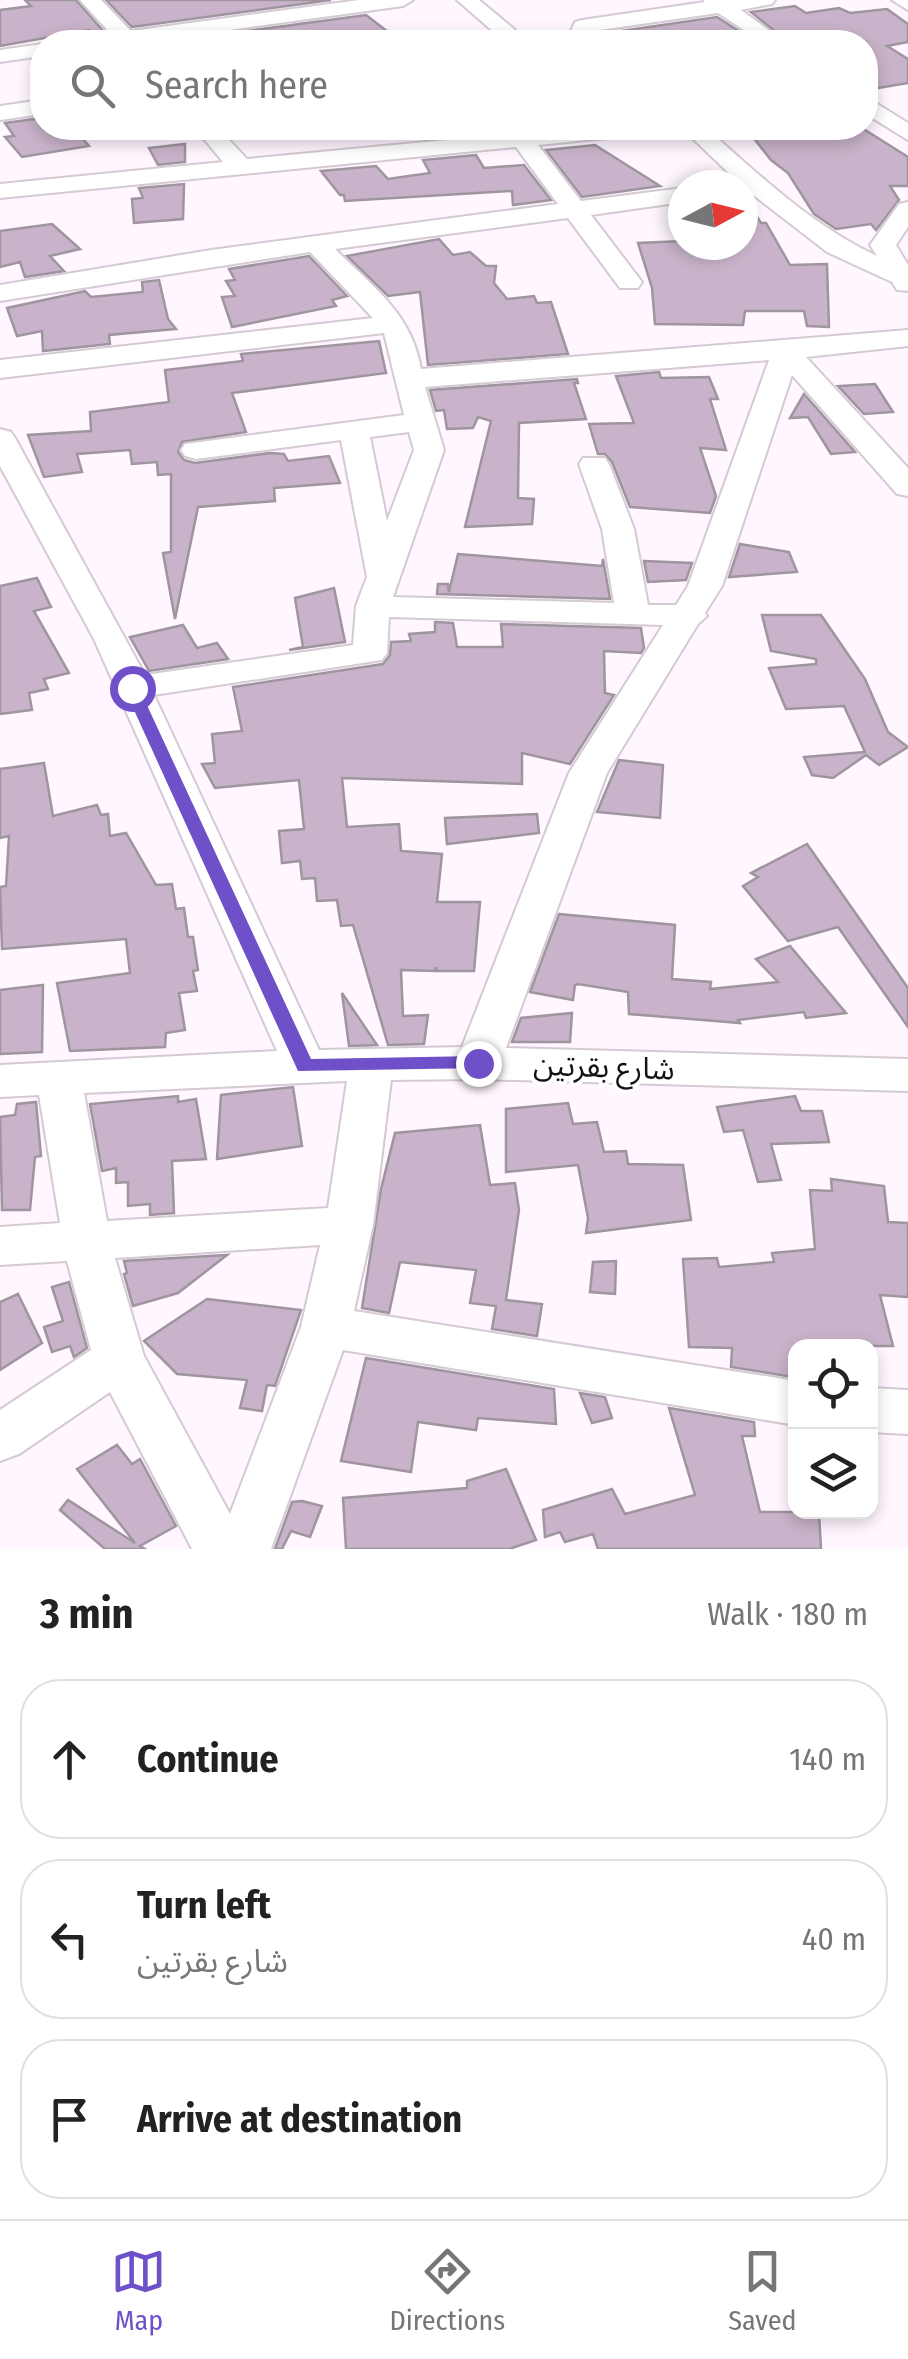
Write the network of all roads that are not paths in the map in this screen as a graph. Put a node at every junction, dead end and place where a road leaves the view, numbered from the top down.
1 (90, 0) edge
2 (403, 0) edge
3 (466, 0) edge
4 (765, 0) edge
5 (717, 3) edge
6 (118, 30) edge
7 (202, 30) edge
8 (503, 30) edge
9 (585, 30) edge
10 (758, 30) edge
11 (30, 52) edge
12 (0, 56) edge
13 (908, 104) edge
14 (878, 105) edge
15 (30, 109) edge
16 (0, 113) edge
17 (878, 113) edge
18 (908, 133) edge
19 (217, 140) edge
20 (512, 140) edge
21 (523, 140) edge
22 (705, 140) edge
23 (241, 167) junction
24 (734, 170) edge
25 (0, 192) edge
26 (758, 193) edge
27 (668, 197) edge
28 (571, 208) junction
29 (908, 209) edge
30 (316, 244) junction
31 (904, 281) edge
32 (629, 282) dead end
33 (0, 292) edge
34 (394, 324) junction
35 (908, 338) edge
36 (830, 346) junction
37 (786, 351) junction
38 (0, 370) edge
39 (408, 376) junction
40 (422, 422) junction
41 (354, 431) junction
42 (0, 438) edge
43 (196, 450) dead end
44 (594, 464) dead end
45 (908, 487) edge
46 (378, 592) junction
47 (633, 613) junction
48 (690, 616) junction
49 (132, 688) junction
50 (478, 1063) junction
51 (305, 1066) junction
52 (371, 1068) junction
53 (908, 1074) edge
54 (58, 1080) junction
55 (0, 1081) edge
56 (349, 1225) junction
57 (87, 1244) junction
58 (0, 1246) edge
59 (326, 1327) junction
60 (119, 1360) junction
61 (788, 1401) edge
62 (878, 1410) edge
63 (908, 1412) edge
64 (0, 1438) edge
65 (227, 1549) edge
66 (244, 1549) edge

1 - 6 street
2 - 7 street
3 - 8 street
4 - 5 street
5 - 9 street
5 - 10 street
11 - 12 street
13 - 14 street
15 - 16 street
17 - 18 street
19 - 23 street
20 - 23 street
21 - 28 street
22 - 24 street
23 - 25 street
26 - 31 street
27 - 28 street
28 - 30 street
28 - 32 street
29 - 31 street
30 - 33 street
30 - 34 street
34 - 38 street
34 - 39 street
35 - 36 street
36 - 37 street
36 - 39 street
37 - 45 street
37 - 48 street
39 - 40 street
40 - 41 street
40 - 46 street
41 - 43 street
41 - 46 street
42 - 49 street
44 - 47 street
46 - 47 street
46 - 49 street
47 - 48 street
48 - 50 street
49 - 51 street
50 - 52 street, شارع بقرتين
50 - 53 street, شارع بقرتين
51 - 52 street, شارع بقرتين
51 - 54 street, شارع بقرتين
52 - 56 street
54 - 55 street, شارع بقرتين
54 - 57 street
56 - 57 street
56 - 59 street
57 - 58 street
57 - 60 street
59 - 61 street
59 - 66 street
60 - 64 street
60 - 65 street
62 - 63 street

